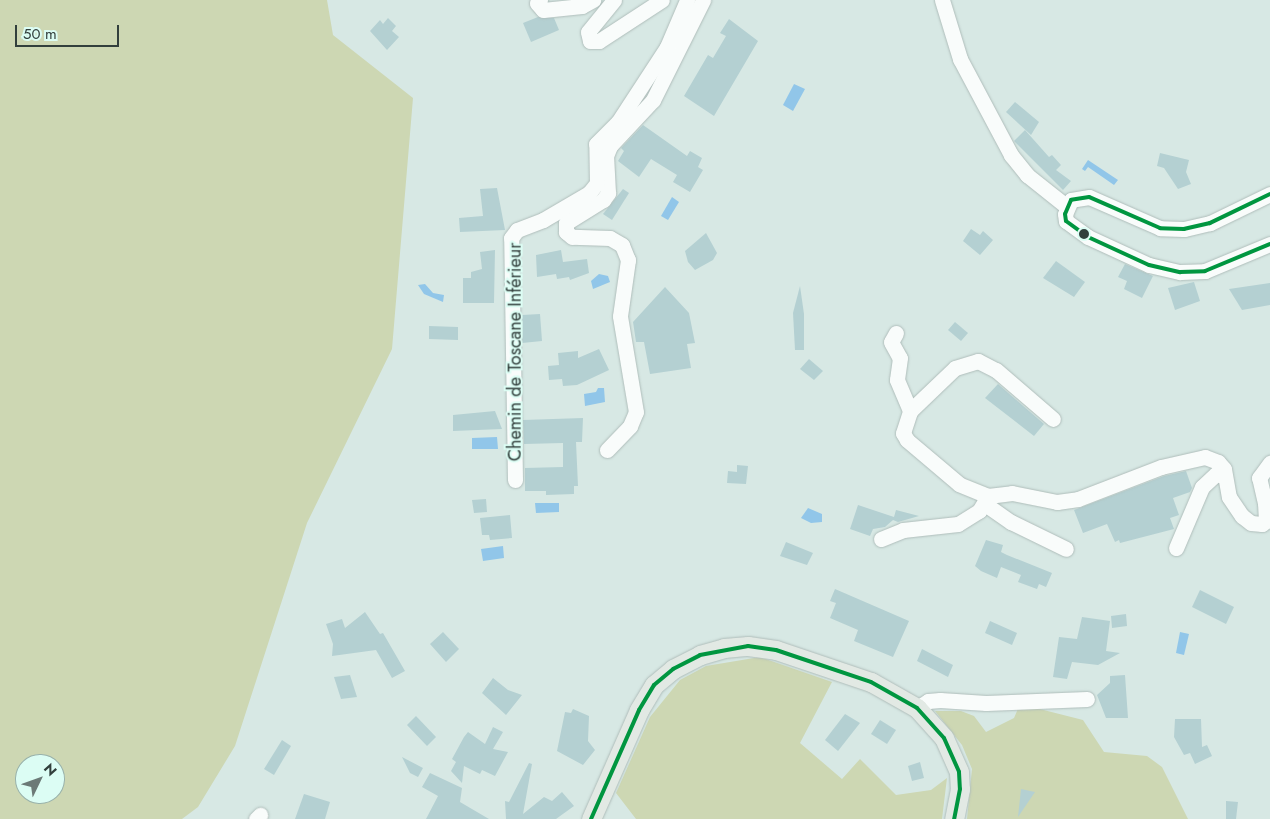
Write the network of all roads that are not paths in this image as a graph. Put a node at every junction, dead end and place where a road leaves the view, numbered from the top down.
1 (540, 0) edge
2 (593, 0) edge
3 (614, 0) edge
4 (662, 0) edge
5 (688, 0) edge
6 (703, 0) edge
7 (942, 0) edge
8 (1270, 194) edge
9 (1066, 206) junction
10 (1270, 244) edge
11 (896, 333) dead end
12 (910, 411) junction
13 (1052, 419) dead end
14 (607, 450) dead end
15 (1270, 463) edge
16 (1224, 476) junction
17 (515, 480) dead end
18 (987, 500) junction
19 (881, 540) dead end
20 (1176, 548) dead end
21 (1066, 549) dead end
22 (1087, 699) dead end
23 (917, 708) junction
24 (955, 818) edge
25 (591, 819) edge

1 - 2 street
3 - 4 street
5 - 17 street, Chemin de Toscane Inférieur
6 - 14 street
7 - 9 street
8 - 9 street
9 - 10 street
11 - 12 street
12 - 13 street
12 - 18 street
15 - 16 street
16 - 18 street
16 - 20 street
18 - 19 street
18 - 21 street
22 - 23 street
23 - 24 main road
23 - 25 main road

